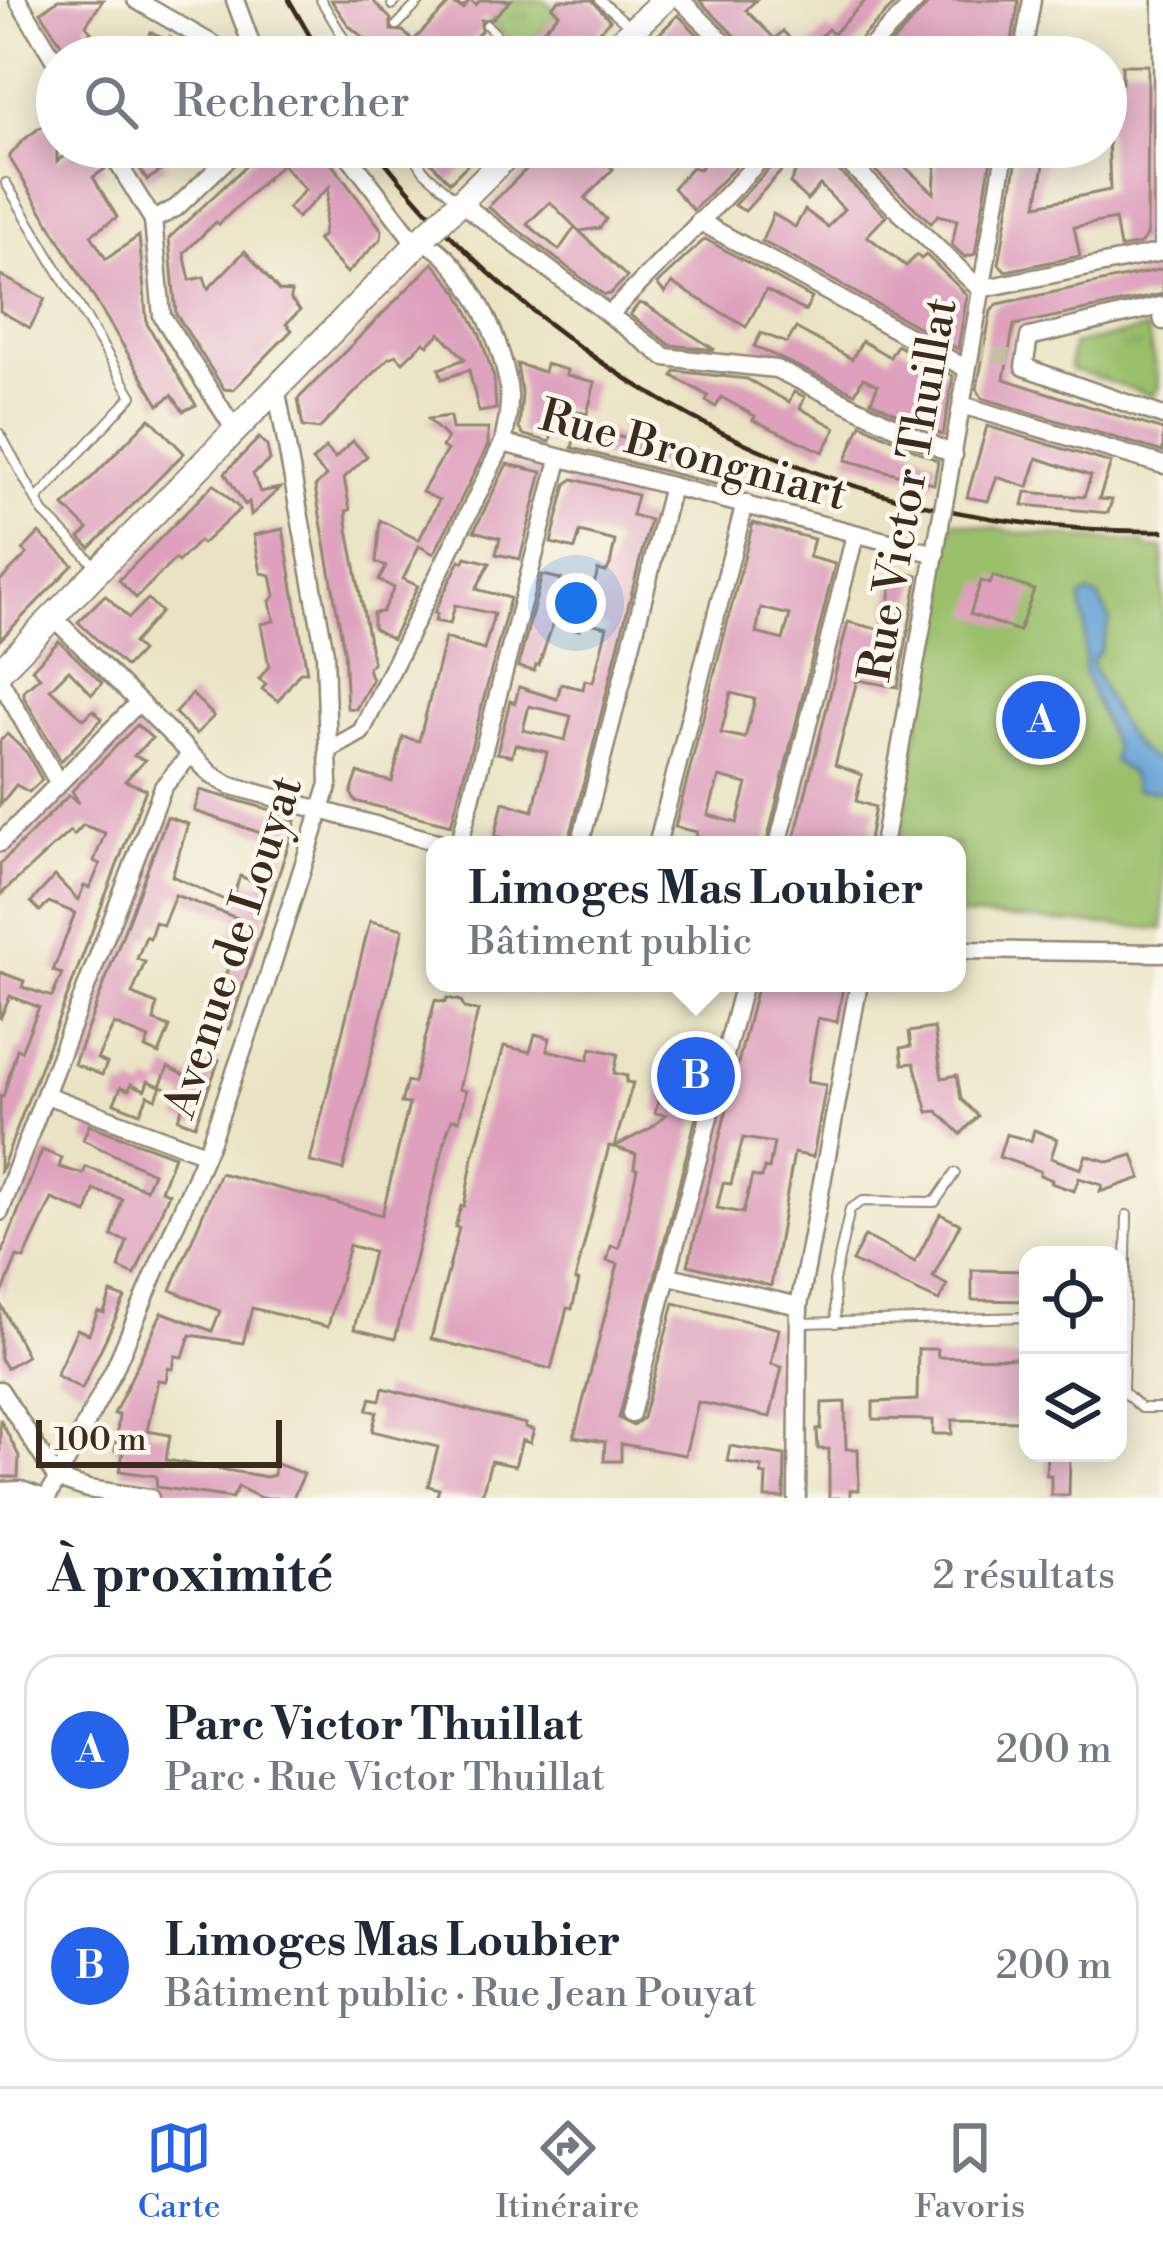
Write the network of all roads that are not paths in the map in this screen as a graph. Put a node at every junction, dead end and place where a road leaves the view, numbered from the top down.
1 (18, 0) edge
2 (136, 0) edge
3 (235, 0) edge
4 (321, 0) edge
5 (422, 0) edge
6 (600, 0) edge
7 (664, 0) edge
8 (681, 0) edge
9 (917, 0) edge
10 (1032, 0) edge
11 (1162, 0) edge
12 (397, 25) dead end
13 (487, 25) dead end
14 (632, 28) junction
15 (40, 36) edge
16 (199, 36) edge
17 (248, 36) edge
18 (342, 36) edge
19 (498, 36) edge
20 (624, 36) edge
21 (717, 36) edge
22 (882, 36) edge
23 (1026, 36) edge
24 (121, 168) edge
25 (218, 168) edge
26 (360, 168) edge
27 (422, 168) edge
28 (495, 168) edge
29 (752, 168) edge
30 (854, 168) edge
31 (1002, 168) edge
32 (6, 183) dead end
33 (456, 206) junction
34 (154, 220) junction
35 (699, 221) junction
36 (422, 239) junction
37 (1163, 252) edge
38 (980, 289) junction
39 (609, 315) junction
40 (1163, 321) edge
41 (968, 369) junction
42 (276, 387) junction
43 (962, 405) junction
44 (1163, 416) edge
45 (235, 430) junction
46 (2, 442) edge
47 (503, 443) junction
48 (954, 454) junction
49 (559, 460) junction
50 (1163, 465) edge
51 (672, 486) junction
52 (36, 500) junction
53 (745, 503) junction
54 (855, 535) junction
55 (936, 554) junction
56 (100, 570) junction
57 (53, 617) junction
58 (0, 676) edge
59 (139, 702) junction
60 (329, 749) junction
61 (191, 754) junction
62 (58, 784) junction
63 (321, 810) junction
64 (461, 836) edge
65 (582, 836) edge
66 (659, 836) edge
67 (780, 836) edge
68 (885, 836) edge
69 (426, 839) edge
70 (0, 843) edge
71 (966, 950) edge
72 (1163, 953) edge
73 (742, 992) edge
74 (858, 992) edge
75 (46, 1095) junction
76 (205, 1154) junction
77 (955, 1173) dead end
78 (0, 1212) edge
79 (1127, 1215) dead end
80 (669, 1276) junction
81 (798, 1314) junction
82 (1019, 1317) edge
83 (836, 1322) junction
84 (0, 1390) edge
85 (1163, 1408) edge
86 (631, 1414) dead end
87 (57, 1479) junction
88 (0, 1491) edge
89 (46, 1498) edge
90 (150, 1498) edge
91 (796, 1498) edge

1 - 15 street
2 - 16 street
3 - 17 street
4 - 18 lane
5 - 12 lane
6 - 14 lane
7 - 14 main road
8 - 21 street
9 - 22 street
10 - 23 street
11 - 37 street
13 - 19 lane
14 - 20 main road
24 - 34 street
25 - 34 street
26 - 36 street
27 - 33 lane
28 - 33 main road
29 - 35 street
30 - 38 street
31 - 38 street, Rue Victor Thuillat
32 - 52 lane
33 - 36 main road, bridge
33 - 39 street
34 - 45 street
35 - 39 street
35 - 41 street
36 - 42 main road
36 - 47 street
37 - 38 street
38 - 41 street, Rue Victor Thuillat
39 - 48 street
40 - 44 street
41 - 43 street, Rue Victor Thuillat
42 - 45 main road
42 - 60 street, Avenue de Louyat
43 - 48 street, Rue Victor Thuillat
43 - 50 street
45 - 56 main road
46 - 52 lane
47 - 49 street, Rue Brongniart
47 - 60 street
48 - 55 street, Rue Victor Thuillat, bridge
49 - 51 street, Rue Brongniart
49 - 64 street
51 - 53 street, Rue Brongniart
51 - 65 street
52 - 56 lane
53 - 54 street, Rue Brongniart
53 - 66 street
54 - 55 street, Rue Brongniart
54 - 67 street
55 - 68 street, Rue Victor Thuillat
56 - 57 main road
57 - 58 main road
57 - 59 street
58 - 62 street
59 - 61 street
59 - 62 street
60 - 63 street, Avenue de Louyat
61 - 63 street
61 - 75 street
62 - 70 street
63 - 69 street
63 - 76 street, Avenue de Louyat
71 - 72 street
73 - 80 street
74 - 81 street
75 - 76 street
75 - 78 street
76 - 87 street, Avenue de Louyat
77 - 83 lane
79 - 85 lane
80 - 81 street
80 - 86 street
81 - 83 lane
81 - 91 street
82 - 83 lane
84 - 87 street
87 - 89 street, Avenue de Louyat
87 - 90 street
88 - 89 street

